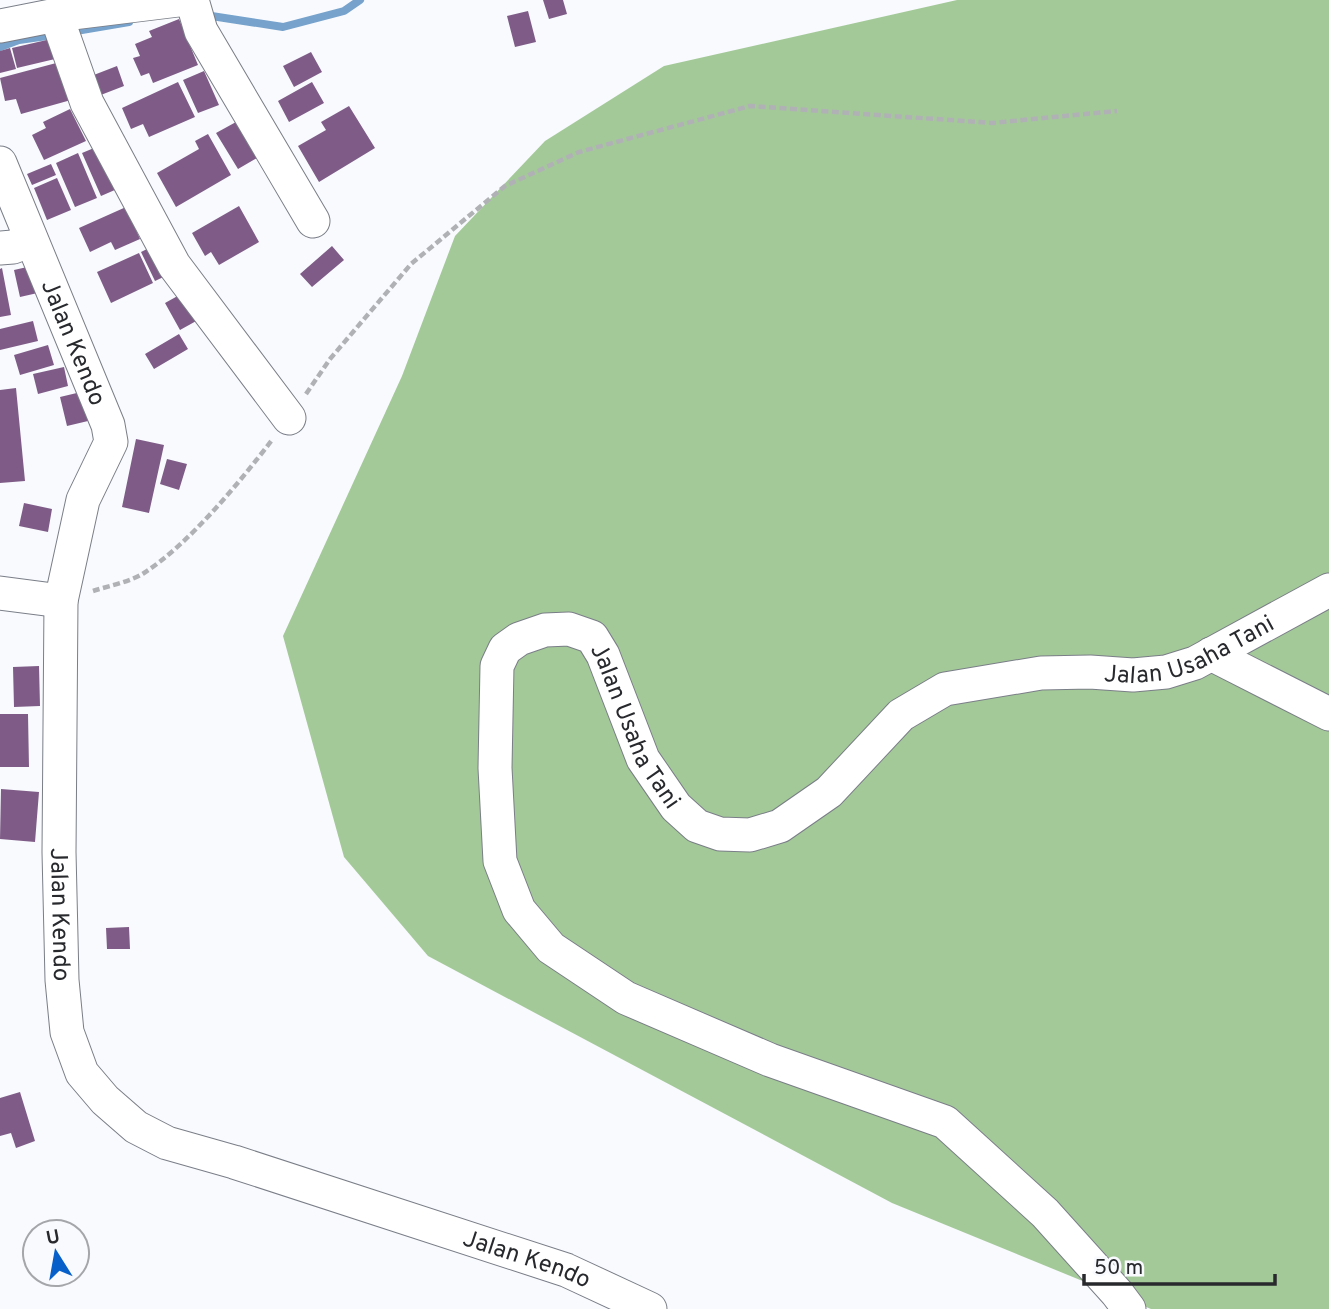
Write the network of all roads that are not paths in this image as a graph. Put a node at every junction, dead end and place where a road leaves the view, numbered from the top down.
1 (178, 0) edge
2 (192, 0) edge
3 (56, 15) junction
4 (0, 26) edge
5 (0, 163) edge
6 (313, 221) dead end
7 (16, 244) edge
8 (289, 418) road end
9 (1329, 590) edge
10 (0, 593) edge
11 (61, 601) junction
12 (1211, 654) junction
13 (1329, 713) edge
14 (650, 1309) edge
15 (1129, 1309) edge

1 - 3 street
2 - 6 street
3 - 4 street
3 - 8 street
5 - 7 street, Jalan Kendo
7 - 11 street, Jalan Kendo
9 - 12 street, Jalan Usaha Tani
10 - 11 street
11 - 14 street, Jalan Kendo
12 - 13 street
12 - 15 street, Jalan Usaha Tani

